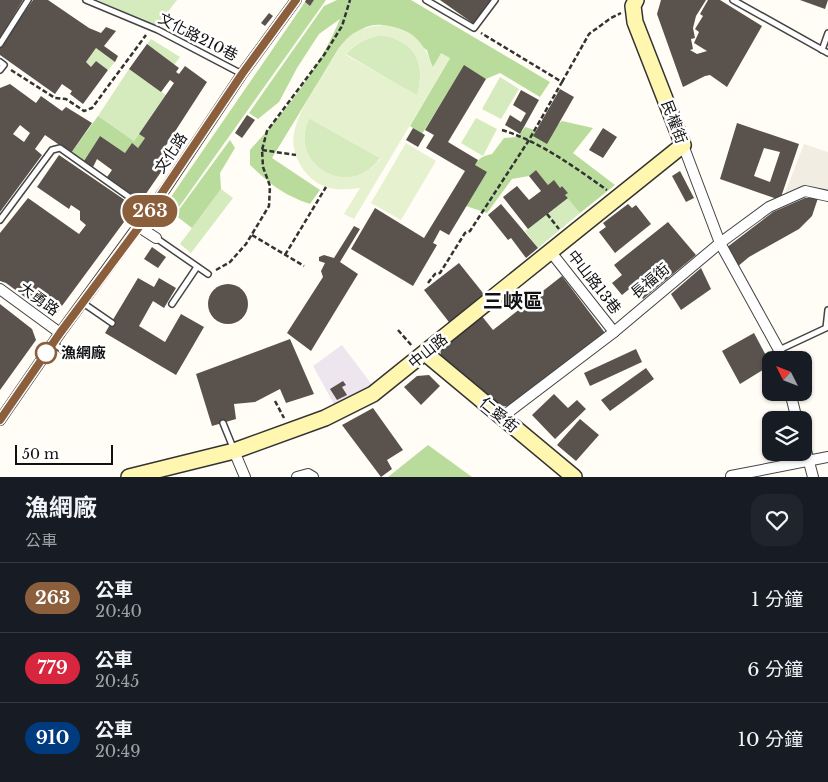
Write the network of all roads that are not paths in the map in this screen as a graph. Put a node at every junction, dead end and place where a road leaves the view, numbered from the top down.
1 (28, 0) edge
2 (86, 0) edge
3 (296, 0) edge
4 (426, 0) edge
5 (495, 0) edge
6 (733, 0) edge
7 (635, 2) edge
8 (828, 32) edge
9 (0, 44) edge
10 (822, 50) junction
11 (828, 53) edge
12 (2, 63) edge
13 (0, 70) edge
14 (242, 74) junction
15 (683, 145) junction
16 (828, 196) edge
17 (150, 211) junction
18 (0, 220) edge
19 (139, 227) junction
20 (156, 238) joint
21 (720, 243) junction
22 (550, 251) junction
23 (197, 267) junction
24 (208, 274) road end
25 (0, 289) edge
26 (83, 303) junction
27 (172, 304) dead end
28 (828, 310) edge
29 (112, 323) dead end
30 (614, 332) junction
31 (60, 333) junction
32 (53, 343) junction
33 (64, 351) dead end
34 (778, 351) edge
35 (787, 351) edge
36 (424, 354) junction
37 (502, 418) junction
38 (0, 420) edge
39 (223, 423) dead end
40 (234, 451) junction
41 (828, 457) edge
42 (809, 462) junction
43 (129, 477) edge
44 (245, 477) edge
45 (297, 477) edge
46 (314, 477) edge
47 (574, 477) edge
48 (729, 477) edge
49 (813, 477) edge

1 - 9 lane
2 - 14 lane, 文化路210巷
3 - 14 street, 文化路
4 - 5 lane
6 - 10 lane
7 - 15 street, 民權街
8 - 10 lane
10 - 11 lane
12 - 13 lane
14 - 17 street, 文化路
15 - 21 street, 民權街
15 - 22 street, 中山路
16 - 21 street, 長福街
17 - 18 lane
17 - 19 street, 文化路
19 - 20 street
19 - 26 street, 文化路
20 - 23 lane
21 - 30 street, 長福街
21 - 34 street, 民權街
22 - 30 street, 中山路13巷
22 - 36 street, 中山路
23 - 24 lane
23 - 27 lane
25 - 31 street, 大勇路
26 - 29 lane
26 - 31 street, 文化路
28 - 35 lane
30 - 37 street, 長福街
31 - 32 street, 文化路
32 - 33 lane
32 - 38 street, 文化路
36 - 37 street, 仁愛街
36 - 40 street, 中山路
37 - 47 street, 仁愛街
39 - 40 lane
40 - 43 street, 中山路
40 - 44 street
41 - 42 street
42 - 48 street
42 - 49 street
45 - 46 street

